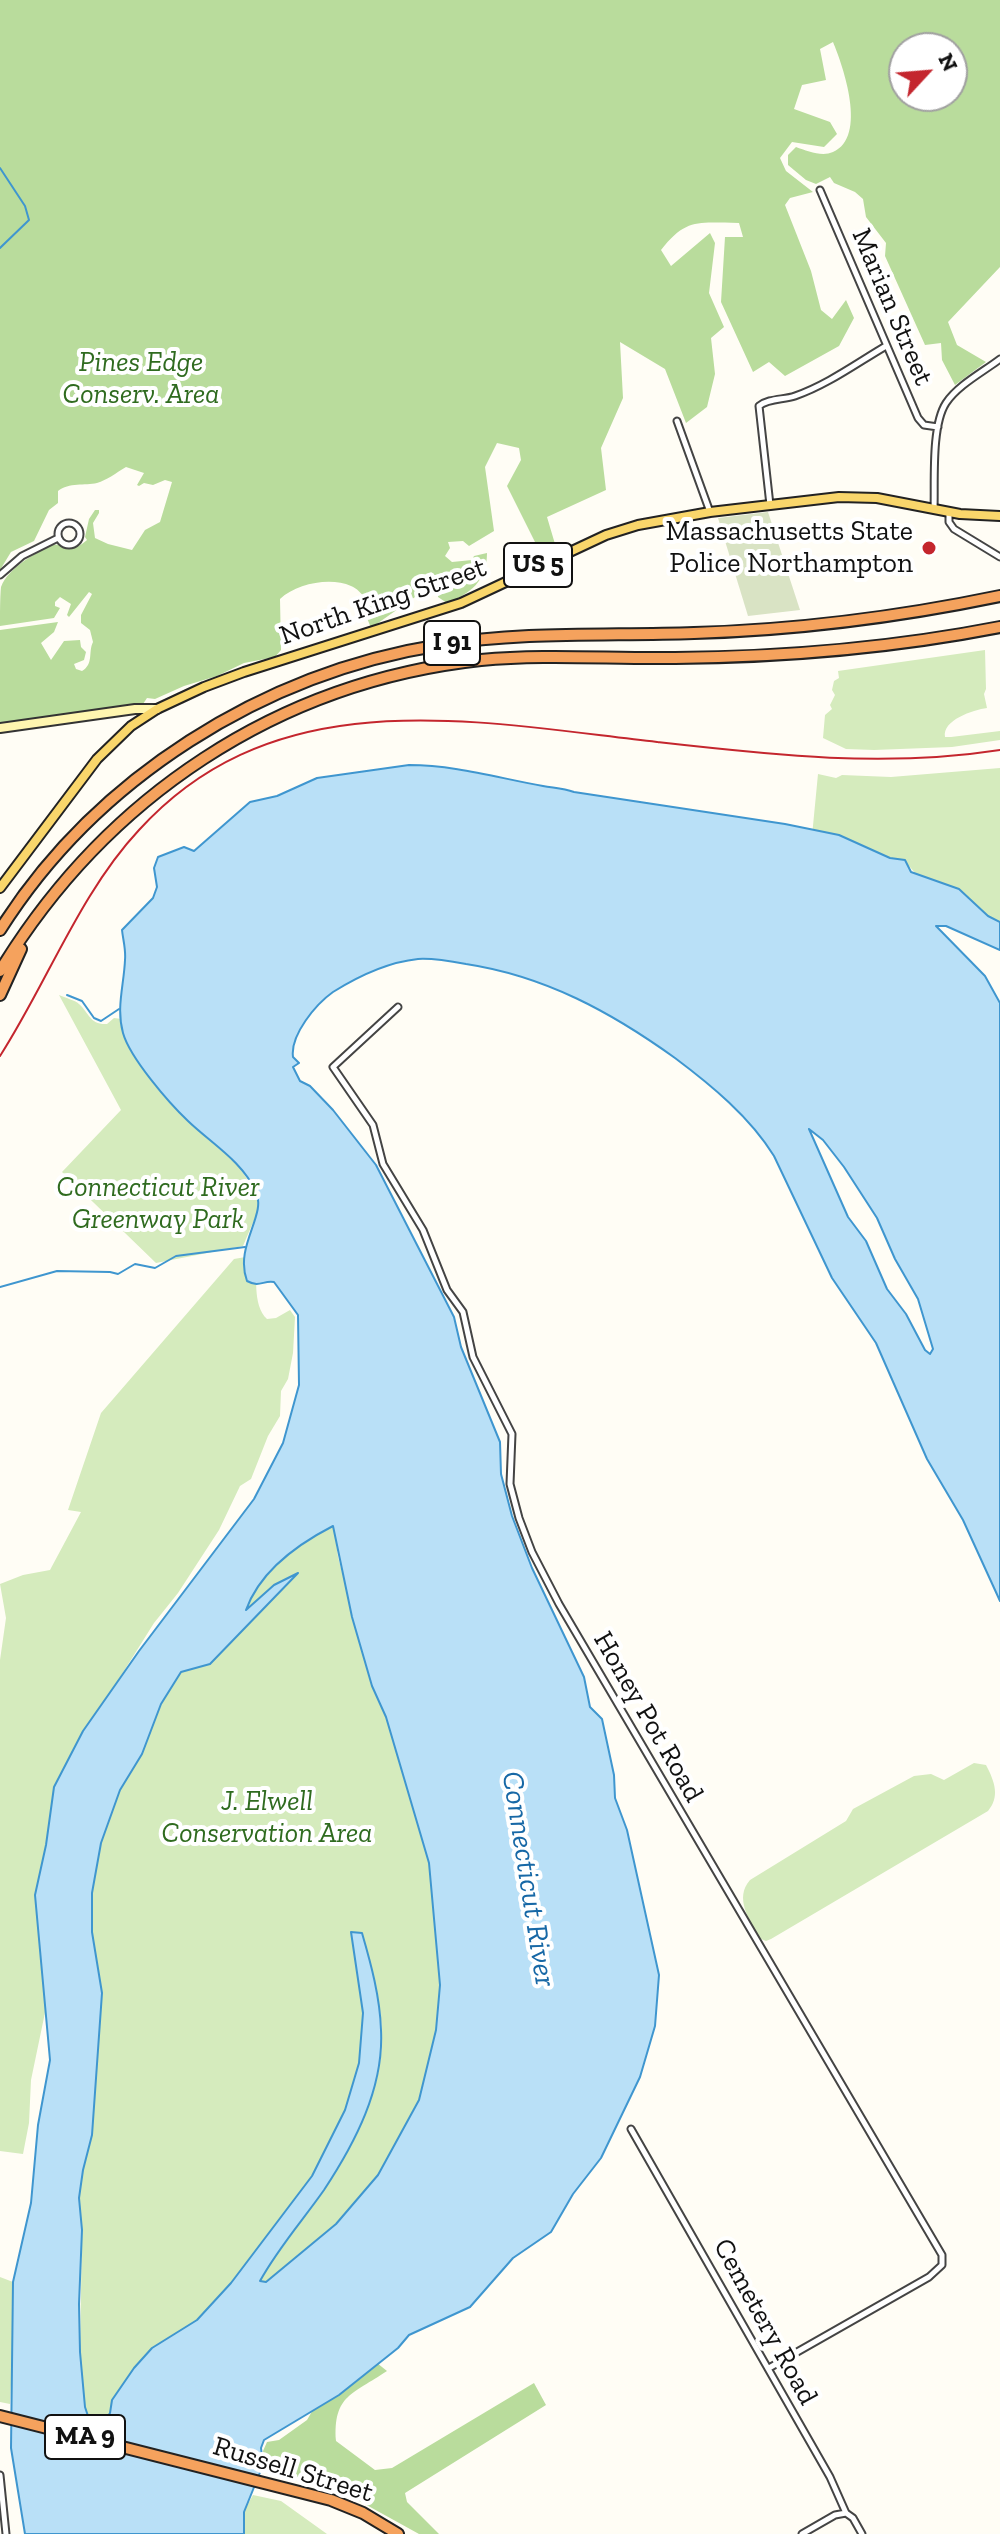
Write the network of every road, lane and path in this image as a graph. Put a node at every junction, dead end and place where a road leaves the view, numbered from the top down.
1 (820, 190) dead end
2 (886, 346) junction
3 (1000, 359) edge
4 (677, 421) dead end
5 (938, 427) junction
6 (770, 505) junction
7 (934, 510) junction
8 (710, 512) junction
9 (949, 512) junction
10 (1000, 516) edge
11 (58, 538) junction
12 (1000, 557) edge
13 (0, 575) edge
14 (1000, 596) edge
15 (1000, 627) edge
16 (157, 709) junction
17 (0, 728) edge
18 (105, 837) junction
19 (0, 888) edge
20 (25, 894) junction
21 (0, 923) edge
22 (0, 930) edge
23 (0, 971) edge
24 (0, 995) edge
25 (398, 1007) dead end
26 (631, 2129) dead end
27 (769, 2368) junction
28 (0, 2416) edge
29 (0, 2475) edge
30 (846, 2513) junction
31 (6, 2534) edge
32 (398, 2534) edge
33 (802, 2534) edge
34 (862, 2534) edge

1 - 2 street, Marian Street
2 - 5 street, Marian Street
2 - 6 street
3 - 5 street
4 - 8 street
5 - 7 street
6 - 7 main road, North King Street / US 5
6 - 8 main road, North King Street / US 5
7 - 9 main road, North King Street / US 5
8 - 16 main road, North King Street / US 5
9 - 10 main road, North King Street / US 5
9 - 12 street
11 - 11 street
11 - 13 street
14 - 20 highway, I 91
15 - 18 highway, I 91
16 - 17 street
16 - 19 main road, North King Street / US 5
18 - 23 highway, I 91
18 - 24 highway
20 - 21 highway
20 - 22 highway, I 91
25 - 27 street, Honey Pot Road
26 - 27 street, Cemetery Road
27 - 30 street, Cemetery Road
28 - 32 highway, Russell Street / MA 9
29 - 31 street
30 - 33 street
30 - 34 street, Cemetery Road

